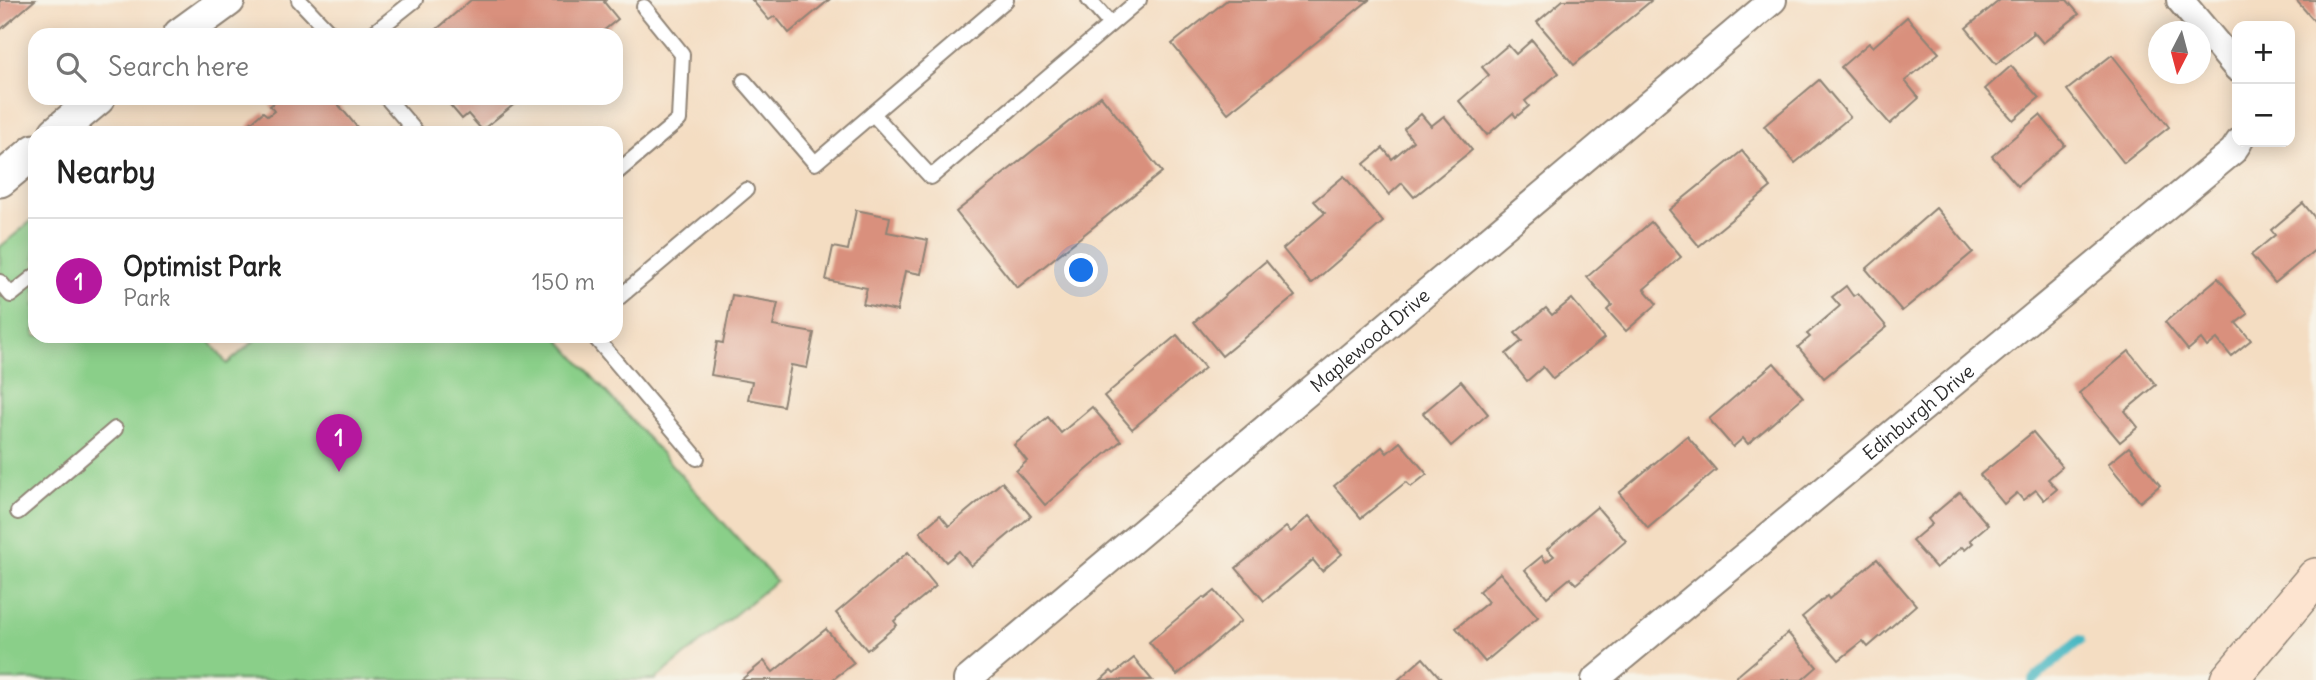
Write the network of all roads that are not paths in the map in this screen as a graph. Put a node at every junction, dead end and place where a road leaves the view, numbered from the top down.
1 (228, 0) edge
2 (299, 0) edge
3 (415, 0) edge
4 (1006, 0) edge
5 (1089, 0) edge
6 (1139, 0) edge
7 (1773, 0) edge
8 (2180, 0) edge
9 (643, 7) dead end
10 (1110, 24) junction
11 (190, 28) edge
12 (325, 28) edge
13 (380, 28) edge
14 (2232, 62) edge
15 (744, 81) dead end
16 (90, 105) edge
17 (393, 105) edge
18 (873, 114) junction
19 (64, 126) edge
20 (411, 126) edge
21 (2236, 147) edge
22 (28, 157) edge
23 (623, 167) edge
24 (0, 180) edge
25 (746, 190) dead end
26 (0, 282) edge
27 (28, 282) edge
28 (623, 294) edge
29 (600, 343) edge
30 (115, 429) dead end
31 (697, 457) dead end
32 (18, 512) dead end
33 (2316, 577) edge
34 (2303, 607) edge
35 (967, 680) edge
36 (1595, 680) edge
37 (2229, 680) edge

1 - 11 street
2 - 12 lane
3 - 13 lane
4 - 18 lane
5 - 10 lane
6 - 10 lane
7 - 35 street, Maplewood Drive
8 - 14 street
9 - 23 lane
10 - 18 lane
15 - 18 lane
16 - 19 street
17 - 20 lane
21 - 36 street, Edinburgh Drive
22 - 24 street
25 - 28 lane
26 - 27 lane
29 - 31 lane
30 - 32 lane
33 - 34 main road
34 - 37 main road

